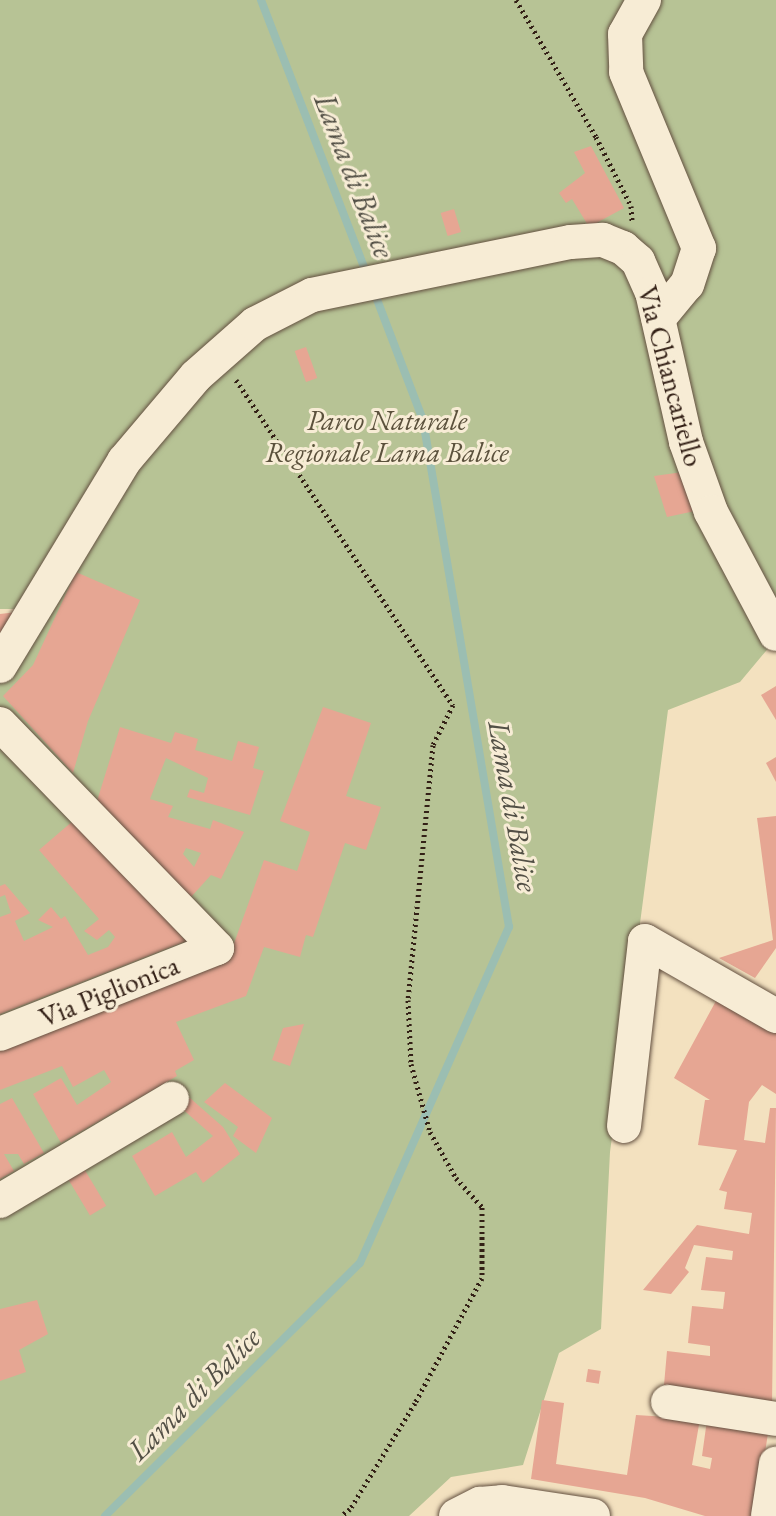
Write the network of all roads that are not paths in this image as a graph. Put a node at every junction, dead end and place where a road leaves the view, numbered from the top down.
1 (644, 0) edge
2 (658, 319) junction
3 (776, 634) edge
4 (0, 666) edge
5 (0, 724) edge
6 (776, 1016) edge
7 (0, 1034) edge
8 (172, 1099) dead end
9 (624, 1126) dead end
10 (0, 1201) edge
11 (668, 1402) dead end
12 (776, 1419) edge
13 (776, 1464) edge
14 (456, 1516) edge
15 (593, 1516) edge
16 (768, 1516) edge

1 - 2 street
2 - 3 street, Via Chiancariello
2 - 4 street, Via Chiancariello
5 - 7 street, Via Piglionica
6 - 9 street
8 - 10 street
11 - 12 street
13 - 16 street
14 - 15 street

